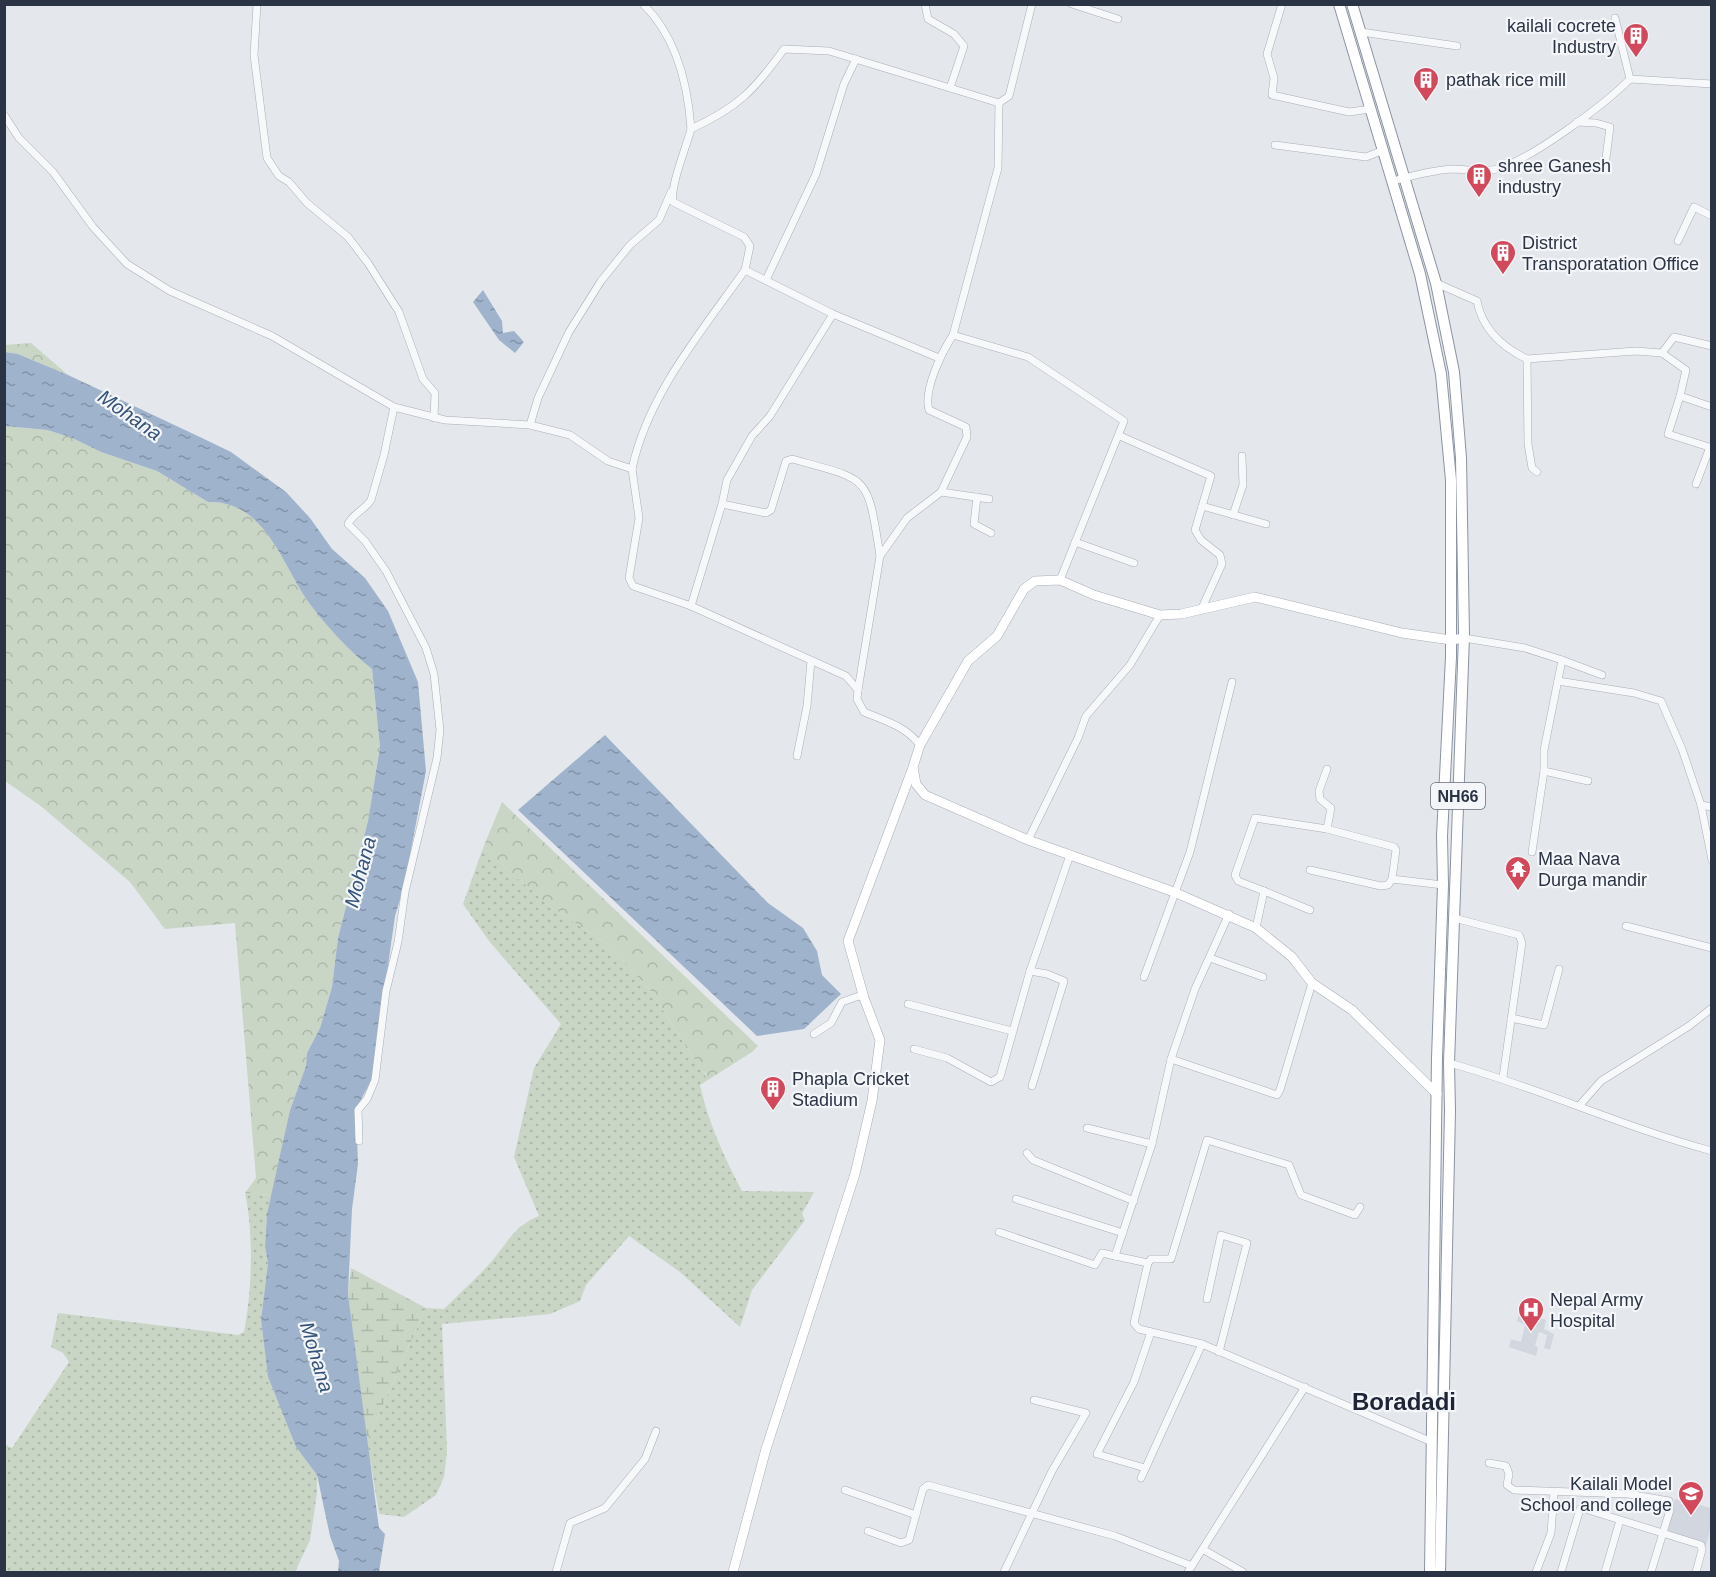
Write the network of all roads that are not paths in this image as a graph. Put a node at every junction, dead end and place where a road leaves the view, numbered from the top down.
1 (257, 4) edge
2 (644, 4) edge
3 (925, 4) edge
4 (1032, 4) edge
5 (1072, 4) edge
6 (1282, 4) edge
7 (1339, 4) edge
8 (1352, 4) edge
9 (1615, 18) dead end
10 (1118, 19) dead end
11 (1361, 32) junction
12 (1457, 46) dead end
13 (856, 59) junction
14 (1630, 79) junction
15 (1712, 84) edge
16 (951, 88) junction
17 (999, 103) junction
18 (1371, 109) junction
19 (4, 115) edge
20 (1577, 122) junction
21 (691, 129) junction
22 (1275, 145) dead end
23 (1383, 150) junction
24 (1605, 166) dead end
25 (1399, 179) junction
26 (671, 192) junction
27 (1712, 216) edge
28 (1678, 241) dead end
29 (745, 270) junction
30 (766, 280) junction
31 (1436, 283) junction
32 (833, 314) junction
33 (953, 335) junction
34 (1712, 346) edge
35 (1662, 353) junction
36 (939, 358) junction
37 (1527, 359) junction
38 (1680, 396) junction
39 (394, 407) junction
40 (1712, 407) edge
41 (434, 418) junction
42 (530, 425) junction
43 (1120, 436) junction
44 (1711, 447) edge
45 (1242, 456) dead end
46 (632, 469) junction
47 (1537, 472) dead end
48 (1696, 484) dead end
49 (941, 492) junction
50 (977, 497) junction
51 (989, 499) dead end
52 (722, 504) junction
53 (1202, 506) junction
54 (1233, 515) junction
55 (1266, 524) dead end
56 (991, 533) dead end
57 (1075, 542) junction
58 (880, 556) junction
59 (1134, 563) dead end
60 (1060, 580) junction
61 (691, 606) junction
62 (1201, 610) junction
63 (1160, 615) junction
64 (1464, 638) junction
65 (1451, 640) junction
66 (1562, 660) junction
67 (811, 661) junction
68 (1602, 675) dead end
69 (1558, 681) junction
70 (1232, 682) dead end
71 (858, 690) junction
72 (920, 745) junction
73 (797, 756) dead end
74 (913, 767) junction
75 (1327, 769) dead end
76 (1544, 771) junction
77 (1588, 781) dead end
78 (1701, 805) junction
79 (1712, 807) edge
80 (1327, 829) junction
81 (1028, 840) junction
82 (1532, 852) dead end
83 (1070, 855) junction
84 (1712, 860) edge
85 (1311, 870) dead end
86 (1392, 879) junction
87 (1443, 885) junction
88 (1264, 891) junction
89 (1174, 892) junction
90 (1310, 910) dead end
91 (1229, 914) junction
92 (1454, 918) junction
93 (1626, 926) dead end
94 (1256, 928) junction
95 (1712, 948) edge
96 (1210, 958) junction
97 (1559, 969) dead end
98 (1030, 971) junction
99 (1263, 976) dead end
100 (1144, 977) dead end
101 (1312, 983) junction
102 (864, 999) junction
103 (908, 1004) dead end
104 (1712, 1008) edge
105 (1511, 1018) junction
106 (1012, 1031) junction
107 (814, 1034) dead end
108 (914, 1049) dead end
109 (1171, 1059) junction
110 (1449, 1063) junction
111 (1503, 1077) junction
112 (1032, 1086) dead end
113 (1437, 1094) junction
114 (1579, 1106) junction
115 (1087, 1128) dead end
116 (359, 1141) dead end
117 (1152, 1144) junction
118 (1712, 1151) edge
119 (1027, 1153) dead end
120 (1016, 1199) dead end
121 (1134, 1201) junction
122 (1360, 1208) dead end
123 (999, 1232) dead end
124 (1123, 1233) junction
125 (1116, 1256) junction
126 (1148, 1263) junction
127 (1208, 1299) dead end
128 (1151, 1332) junction
129 (1202, 1344) junction
130 (1219, 1352) junction
131 (1305, 1387) junction
132 (1035, 1400) dead end
133 (656, 1431) dead end
134 (1432, 1442) junction
135 (1489, 1462) dead end
136 (1145, 1468) junction
137 (1141, 1478) dead end
138 (845, 1490) dead end
139 (1554, 1492) junction
140 (1031, 1512) junction
141 (916, 1515) junction
142 (1620, 1520) junction
143 (868, 1531) dead end
144 (1663, 1534) junction
145 (1204, 1550) junction
146 (1190, 1569) edge
147 (556, 1572) edge
148 (733, 1572) edge
149 (1004, 1572) edge
150 (1243, 1572) edge
151 (1430, 1572) edge
152 (1440, 1572) edge
153 (1536, 1572) edge
154 (1561, 1572) edge
155 (1605, 1572) edge
156 (1651, 1572) edge
157 (1696, 1572) edge

1 - 41 street
2 - 21 street
3 - 16 street
4 - 17 street
5 - 10 street
6 - 18 street
7 - 18 highway, NH66
8 - 11 highway, NH66
9 - 14 street
11 - 12 street
11 - 25 highway, NH66
13 - 16 street
13 - 21 street
13 - 30 street
14 - 15 street
14 - 20 street
16 - 17 street
17 - 33 street
18 - 23 highway, NH66
19 - 39 street
20 - 24 street
20 - 25 street
21 - 26 street
22 - 23 street
23 - 25 highway, NH66
25 - 31 highway, NH66
25 - 65 highway, NH66
26 - 29 street
26 - 42 street
27 - 28 street
29 - 30 street
29 - 46 street
30 - 32 street
31 - 37 street
31 - 64 highway, NH66
32 - 36 street
32 - 52 street
33 - 36 street
33 - 43 street
34 - 35 street
35 - 37 street
35 - 38 street
36 - 49 street
37 - 47 street
38 - 40 street
38 - 44 street
39 - 41 street
39 - 116 street
41 - 42 street
42 - 46 street
43 - 53 street
43 - 57 street
44 - 48 street
45 - 54 street
46 - 61 street
49 - 50 street
49 - 58 street
50 - 51 street
50 - 56 street
52 - 58 street
52 - 61 street
53 - 54 street
53 - 62 street
54 - 55 street
57 - 59 street
57 - 60 street
58 - 71 street
60 - 63 main road
60 - 72 main road
61 - 67 street
62 - 63 main road
62 - 65 main road
63 - 81 street
64 - 65 main road
64 - 66 street
64 - 92 highway, NH66
65 - 87 highway, NH66
66 - 68 street
66 - 69 street
67 - 71 street
67 - 73 street
69 - 76 street
69 - 78 street
70 - 89 street
71 - 72 street
72 - 74 main road
74 - 81 main road
74 - 102 main road
75 - 80 street
76 - 77 street
76 - 82 street
78 - 79 street
78 - 84 street
80 - 86 street
80 - 88 street
81 - 83 main road
83 - 89 main road
83 - 98 street
85 - 86 street
86 - 87 street
87 - 113 highway, NH66
88 - 90 street
88 - 94 street
89 - 91 main road
89 - 100 street
91 - 94 main road
91 - 96 street
92 - 105 street
92 - 110 highway, NH66
93 - 95 street
94 - 101 main road
96 - 99 street
96 - 109 street
97 - 105 street
98 - 106 street
98 - 112 street
101 - 109 street
101 - 113 main road
102 - 107 street
102 - 148 main road
103 - 106 street
104 - 114 street
105 - 111 street
106 - 108 street
109 - 117 street
110 - 111 street
110 - 152 highway, NH66
111 - 114 street
113 - 134 highway, NH66
114 - 118 street
115 - 117 street
117 - 121 street
119 - 121 street
120 - 124 street
121 - 124 street
122 - 126 street
123 - 125 street
124 - 125 street
125 - 126 street
126 - 128 street
127 - 130 street
128 - 129 street
128 - 136 street
129 - 130 street
129 - 136 street
130 - 131 street
131 - 134 street
131 - 145 street
132 - 140 street
133 - 147 street
134 - 151 highway, NH66
135 - 139 street
136 - 137 street
138 - 141 street
139 - 144 street
139 - 153 street
140 - 141 street
140 - 146 street
140 - 149 street
141 - 143 street
142 - 144 street
142 - 154 street
142 - 155 street
144 - 156 street
144 - 157 street
145 - 146 street
145 - 150 street

